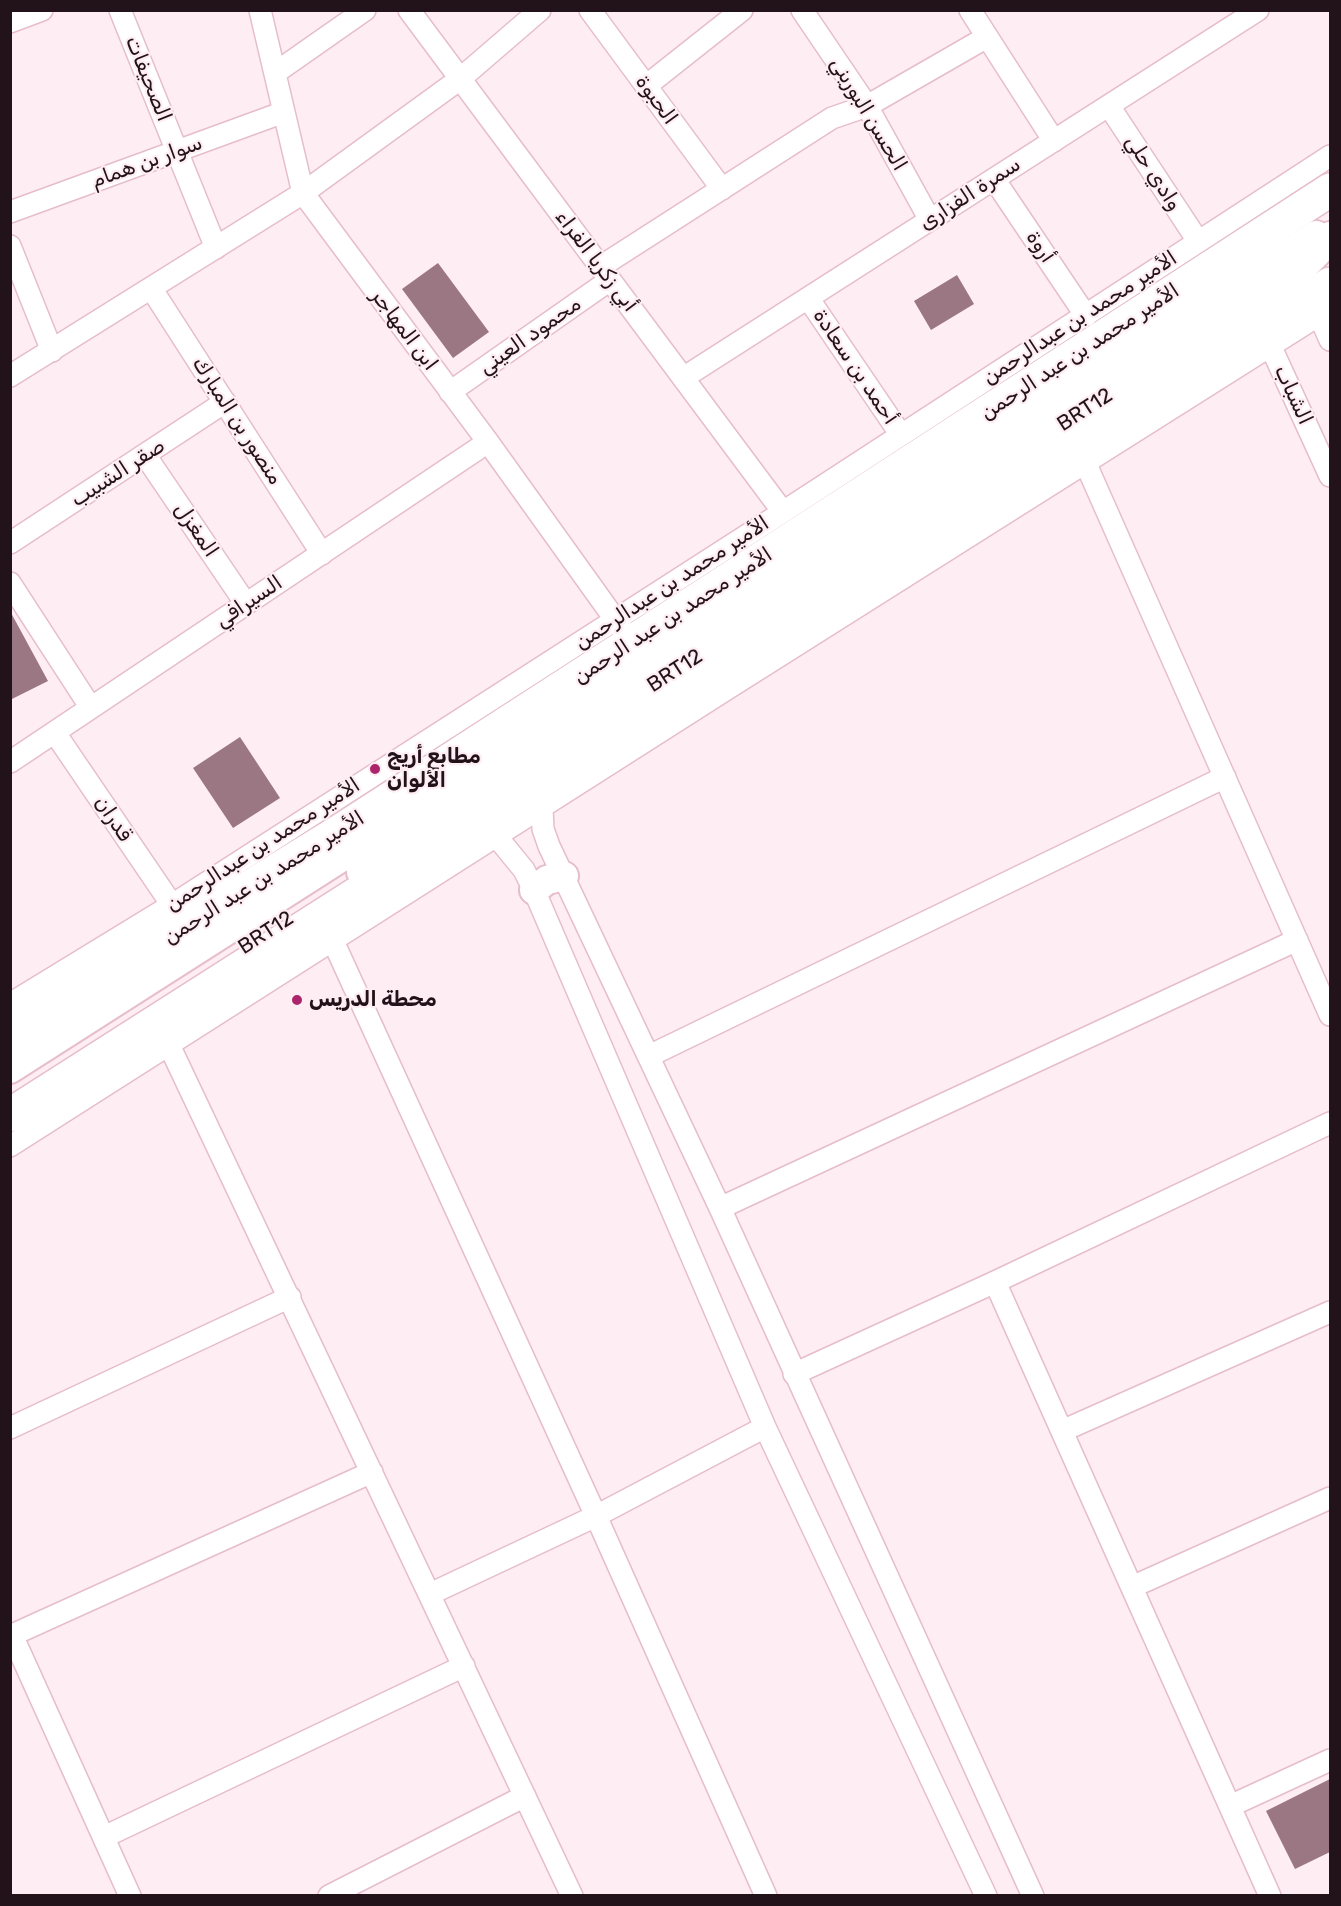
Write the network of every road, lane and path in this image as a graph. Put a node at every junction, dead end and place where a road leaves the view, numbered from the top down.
1 (42, 10) edge
2 (120, 10) edge
3 (260, 10) edge
4 (365, 10) edge
5 (409, 10) edge
6 (540, 10) edge
7 (590, 10) edge
8 (742, 10) edge
9 (802, 10) edge
10 (1258, 10) edge
11 (981, 20) edge
12 (10, 22) edge
13 (275, 73) junction
14 (460, 79) junction
15 (646, 86) junction
16 (867, 106) junction
17 (1109, 106) junction
18 (284, 112) junction
19 (1054, 141) junction
20 (177, 151) junction
21 (1330, 156) edge
22 (994, 179) junction
23 (722, 189) junction
24 (1330, 190) edge
25 (303, 194) junction
26 (10, 212) edge
27 (930, 220) junction
28 (1330, 226) edge
29 (1330, 236) edge
30 (1198, 241) junction
31 (10, 246) edge
32 (216, 248) junction
33 (605, 273) junction
34 (1330, 284) edge
35 (151, 288) junction
36 (808, 298) junction
37 (1325, 311) edge
38 (1086, 316) junction
39 (1330, 340) edge
40 (1270, 345) junction
41 (52, 351) junction
42 (10, 376) edge
43 (683, 378) junction
44 (450, 392) junction
45 (225, 402) junction
46 (901, 435) junction
47 (488, 442) junction
48 (145, 455) junction
49 (1085, 462) junction
50 (1330, 476) edge
51 (783, 512) junction
52 (999, 517) junction
53 (928, 534) junction
54 (10, 543) edge
55 (322, 554) junction
56 (10, 583) edge
57 (246, 604) junction
58 (623, 631) junction
59 (722, 680) junction
60 (91, 708) junction
61 (55, 733) junction
62 (10, 762) edge
63 (1225, 777) junction
64 (542, 808) junction
65 (496, 837) junction
66 (564, 876) junction
67 (534, 890) junction
68 (172, 905) junction
69 (1297, 940) junction
70 (333, 941) junction
71 (10, 1004) edge
72 (1330, 1015) edge
73 (10, 1035) edge
74 (169, 1045) junction
75 (649, 1056) junction
76 (10, 1069) edge
77 (10, 1096) edge
78 (10, 1115) edge
79 (1330, 1123) edge
80 (10, 1146) edge
81 (720, 1208) junction
82 (995, 1282) junction
83 (290, 1297) junction
84 (1330, 1312) edge
85 (794, 1374) junction
86 (765, 1427) junction
87 (10, 1428) edge
88 (1062, 1431) junction
89 (372, 1472) junction
90 (1330, 1498) edge
91 (596, 1516) junction
92 (1132, 1587) junction
93 (430, 1594) junction
94 (11, 1636) edge
95 (464, 1666) junction
96 (1330, 1760) edge
97 (525, 1796) junction
98 (1230, 1806) junction
99 (104, 1837) junction
100 (130, 1896) edge
101 (329, 1896) edge
102 (572, 1896) edge
103 (766, 1896) edge
104 (986, 1896) edge
105 (1033, 1896) edge
106 (1270, 1896) edge

1 - 12 street
2 - 20 street, الصحيفات
3 - 13 street, ابن المهاجر
4 - 13 street
5 - 14 street, أبي زكريا الفراء
6 - 14 street
7 - 15 street, الحبوة
8 - 15 street
9 - 16 street, الحسن البوريني
10 - 17 street, سمرة الفزارى
11 - 16 street, محمود العيني
11 - 19 street
13 - 18 street, ابن المهاجر
14 - 25 street
14 - 33 street, أبي زكريا الفراء
15 - 23 street, الحبوة
16 - 23 street, محمود العيني
16 - 27 street, الحسن البوريني
17 - 19 street, سمرة الفزارى
17 - 30 street, وادي حلي
18 - 20 street, سوار بن همام
18 - 25 street, ابن المهاجر
19 - 22 street, سمرة الفزارى
20 - 26 street, سوار بن همام
20 - 32 street, الصحيفات
21 - 30 street, الأمير محمد بن عبدالرحمن
22 - 27 street, سمرة الفزارى
22 - 38 street, أروة
23 - 33 street, محمود العيني
24 - 58 main road, الأمير محمد بن عبد الرحمن
25 - 32 street
25 - 44 street, ابن المهاجر
27 - 36 street, سمرة الفزارى
28 - 76 main road, BRT12
29 - 77 main road, BRT12
30 - 38 street, الأمير محمد بن عبدالرحمن
31 - 41 street
32 - 35 street
33 - 43 street, أبي زكريا الفراء
33 - 44 street, محمود العيني
34 - 53 main road
35 - 41 street
35 - 45 street, منصور بن المبارك
36 - 43 street, سمرة الفزارى
36 - 46 street, أحمد بن سعادة
37 - 39 street
37 - 40 street
38 - 46 street, الأمير محمد بن عبدالرحمن
40 - 49 street
40 - 50 street, الشباب
41 - 42 street
43 - 51 street, أبي زكريا الفراء
44 - 47 street, ابن المهاجر
45 - 48 street, صقر الشبيب
45 - 55 street, منصور بن المبارك
46 - 51 street, الأمير محمد بن عبدالرحمن
47 - 55 street, السيرافي
47 - 58 street, ابن المهاجر
48 - 54 street, صقر الشبيب
48 - 57 street, المغزل
49 - 52 street
49 - 63 street
51 - 58 street, الأمير محمد بن عبدالرحمن
52 - 53 main road
52 - 59 street
53 - 59 main road
55 - 57 street, السيرافي
56 - 60 street
57 - 60 street, السيرافي
58 - 68 street, الأمير محمد بن عبدالرحمن
58 - 73 main road, الأمير محمد بن عبد الرحمن
59 - 64 street
59 - 78 main road
60 - 61 street, السيرافي
61 - 62 street, السيرافي
61 - 68 street, قدران
63 - 69 street
63 - 75 street
64 - 65 street
64 - 66 street
65 - 67 street
65 - 70 street
66 - 67 main road
66 - 75 street
67 - 86 street
68 - 71 street, الأمير محمد بن عبدالرحمن
69 - 72 street
69 - 81 street
70 - 74 street
70 - 91 street
74 - 80 street
74 - 83 street
75 - 81 street
79 - 82 street
81 - 85 street
82 - 85 street
82 - 88 street
83 - 87 street
83 - 89 street
84 - 88 street
85 - 105 street
86 - 91 street
86 - 104 street
88 - 92 street
89 - 93 street
89 - 94 street
90 - 92 street
91 - 93 street
91 - 103 street
92 - 98 street
93 - 95 street
94 - 99 street
95 - 97 street
95 - 99 street
96 - 98 street
97 - 101 street
97 - 102 street
98 - 106 street
99 - 100 street

